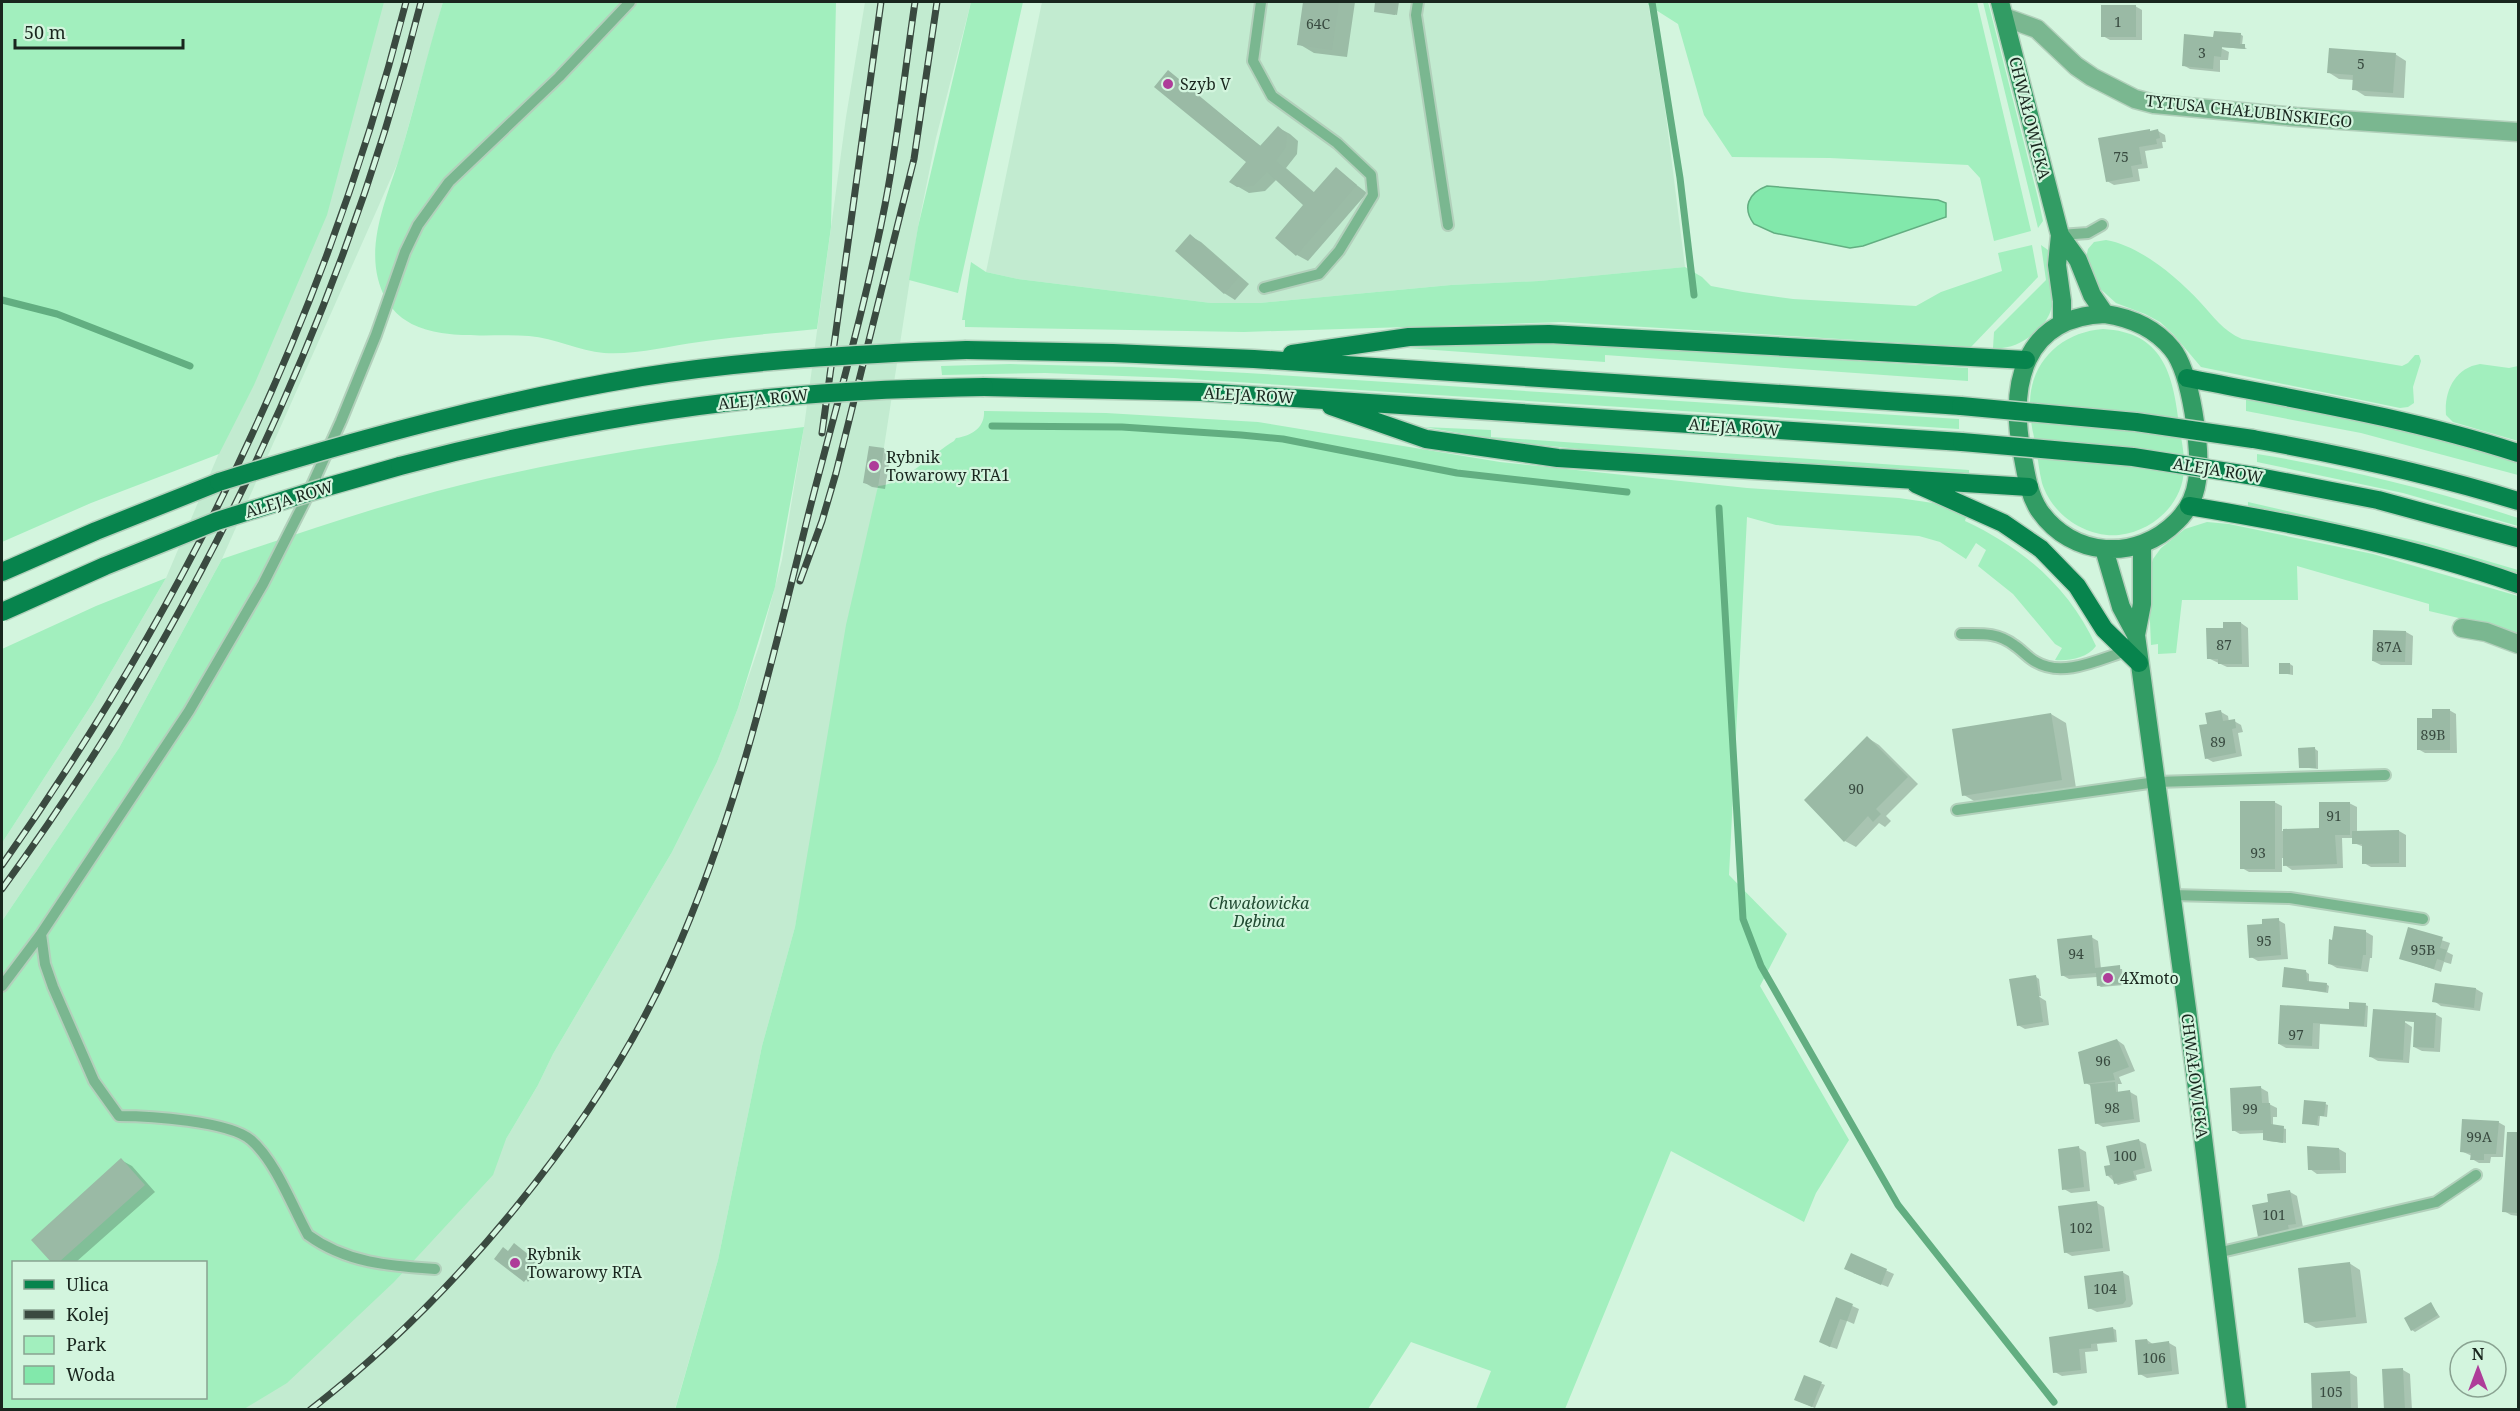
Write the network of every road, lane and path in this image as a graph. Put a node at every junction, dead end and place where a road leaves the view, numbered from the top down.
1 (630, 2) edge
2 (1261, 2) edge
3 (1418, 2) edge
4 (2002, 9) edge
5 (2518, 132) edge
6 (1448, 225) dead end
7 (2102, 225) dead end
8 (2060, 235) junction
9 (1264, 288) dead end
10 (2105, 314) junction
11 (2062, 324) junction
12 (1254, 359) junction
13 (2026, 360) junction
14 (2187, 378) junction
15 (1309, 399) junction
16 (2518, 453) edge
17 (1904, 478) junction
18 (2029, 487) junction
19 (2518, 501) edge
20 (2189, 506) junction
21 (2518, 538) edge
22 (2142, 545) junction
23 (2104, 549) junction
24 (2, 572) edge
25 (2518, 584) edge
26 (2, 612) edge
27 (2462, 628) dead end
28 (1960, 634) dead end
29 (2518, 644) edge
30 (2134, 650) junction
31 (2385, 775) dead end
32 (2156, 782) junction
33 (1957, 810) dead end
34 (2172, 895) junction
35 (2422, 919) dead end
36 (41, 934) junction
37 (2, 986) edge
38 (2476, 1175) dead end
39 (2217, 1253) junction
40 (435, 1269) dead end
41 (2237, 1410) edge

1 - 36 lane
2 - 9 lane
3 - 6 lane
4 - 5 street, TYTUSA CHAŁUBIŃSKIEGO
4 - 8 main road, CHWAŁOWICKA
7 - 8 lane
8 - 10 main road, CHWAŁOWICKA
8 - 11 main road, CHWAŁOWICKA
10 - 11 main road
10 - 14 main road
11 - 13 main road
12 - 13 main road
12 - 19 main road, bridge
12 - 24 main road, bridge
13 - 18 main road
14 - 16 main road
14 - 20 main road
15 - 17 main road
15 - 21 main road, ALEJA ROW, bridge
15 - 26 main road, ALEJA ROW, bridge
17 - 18 main road
17 - 30 main road
18 - 23 main road
20 - 22 main road
20 - 25 main road
22 - 23 main road
22 - 30 main road, CHWAŁOWICKA
23 - 30 main road, CHWAŁOWICKA
27 - 29 street
28 - 30 lane
30 - 32 main road, CHWAŁOWICKA
31 - 32 lane
32 - 33 lane
32 - 34 main road, CHWAŁOWICKA
34 - 35 lane
34 - 39 main road, CHWAŁOWICKA
36 - 37 lane
36 - 40 lane
38 - 39 lane
39 - 41 main road, CHWAŁOWICKA

